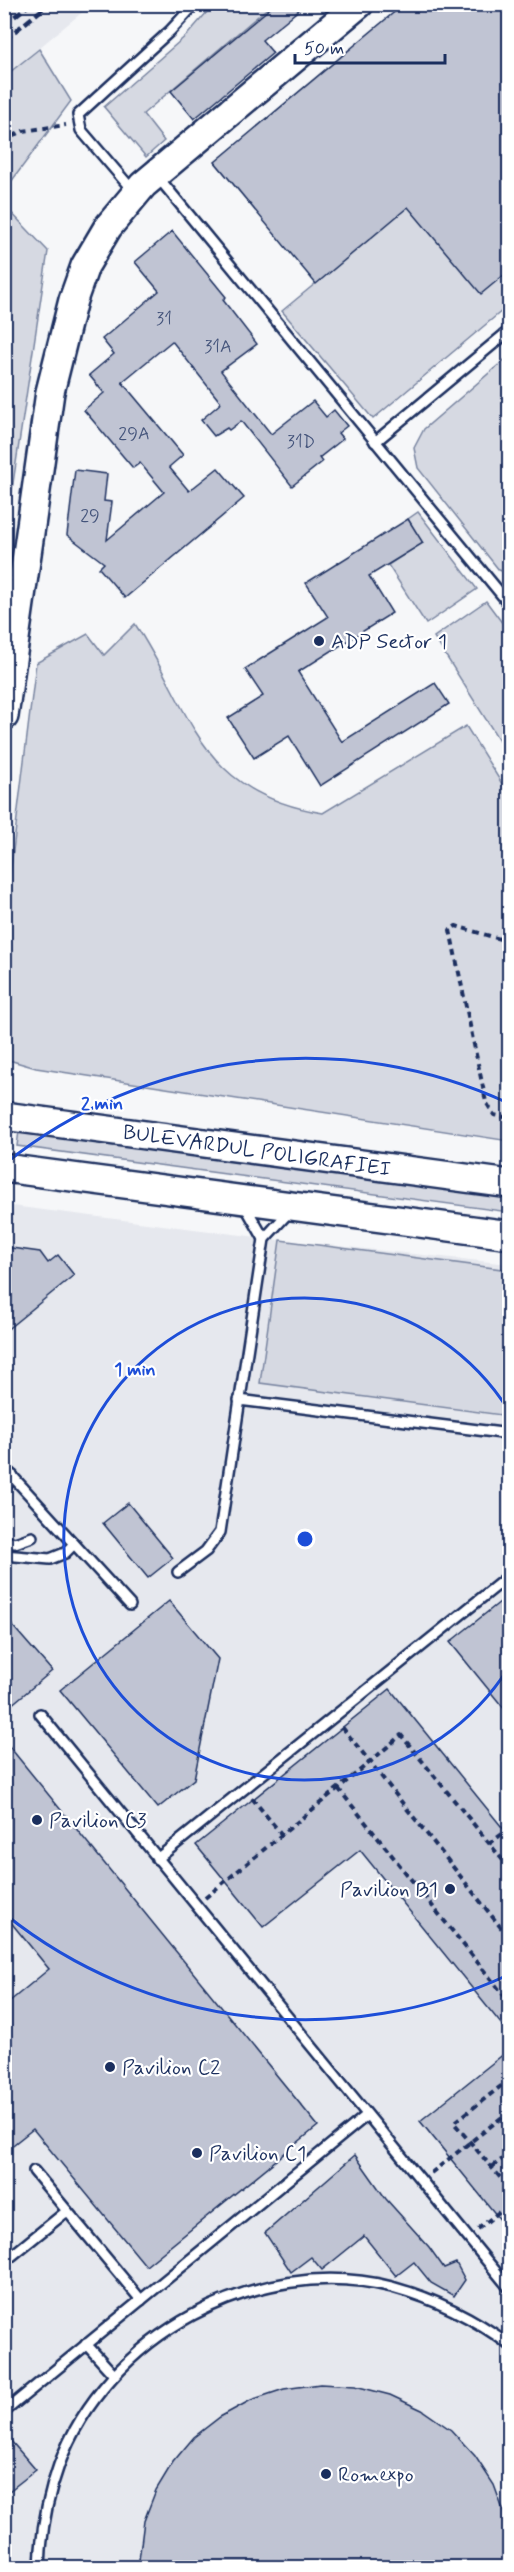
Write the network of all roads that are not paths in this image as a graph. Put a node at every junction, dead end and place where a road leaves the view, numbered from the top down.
1 (195, 4) edge
2 (359, 4) edge
3 (155, 174) junction
4 (135, 193) junction
5 (510, 330) edge
6 (375, 442) junction
7 (509, 603) edge
8 (4, 716) edge
9 (4, 1116) edge
10 (4, 1168) edge
11 (510, 1184) edge
12 (242, 1199) junction
13 (294, 1206) junction
14 (510, 1235) edge
15 (264, 1239) junction
16 (239, 1400) junction
17 (510, 1434) edge
18 (4, 1467) edge
19 (13, 1476) junction
20 (4, 1489) edge
21 (32, 1537) dead end
22 (4, 1541) edge
23 (74, 1544) junction
24 (4, 1555) edge
25 (178, 1572) dead end
26 (510, 1575) edge
27 (130, 1605) dead end
28 (40, 1714) dead end
29 (157, 1859) junction
30 (367, 2115) junction
31 (34, 2171) dead end
32 (67, 2211) junction
33 (4, 2262) edge
34 (510, 2289) edge
35 (141, 2300) junction
36 (86, 2344) junction
37 (510, 2345) edge
38 (114, 2375) junction
39 (4, 2412) edge
40 (40, 2568) edge

1 - 4 lane
2 - 3 main road
3 - 4 main road
3 - 6 lane
4 - 8 main road
5 - 6 lane
6 - 7 lane
9 - 11 main road, BULEVARDUL POLIGRAFIEI
10 - 12 main road
12 - 13 main road
12 - 15 lane
13 - 14 main road
13 - 15 lane
15 - 16 lane
16 - 17 lane
16 - 25 lane
18 - 19 lane
19 - 20 lane
19 - 23 lane
21 - 22 lane
23 - 24 lane
23 - 27 lane
26 - 29 lane
28 - 29 lane
29 - 30 lane
30 - 34 lane
30 - 35 lane
31 - 32 lane
32 - 33 lane
32 - 35 lane
35 - 36 lane
36 - 38 lane
36 - 39 lane
37 - 38 lane
38 - 40 lane

